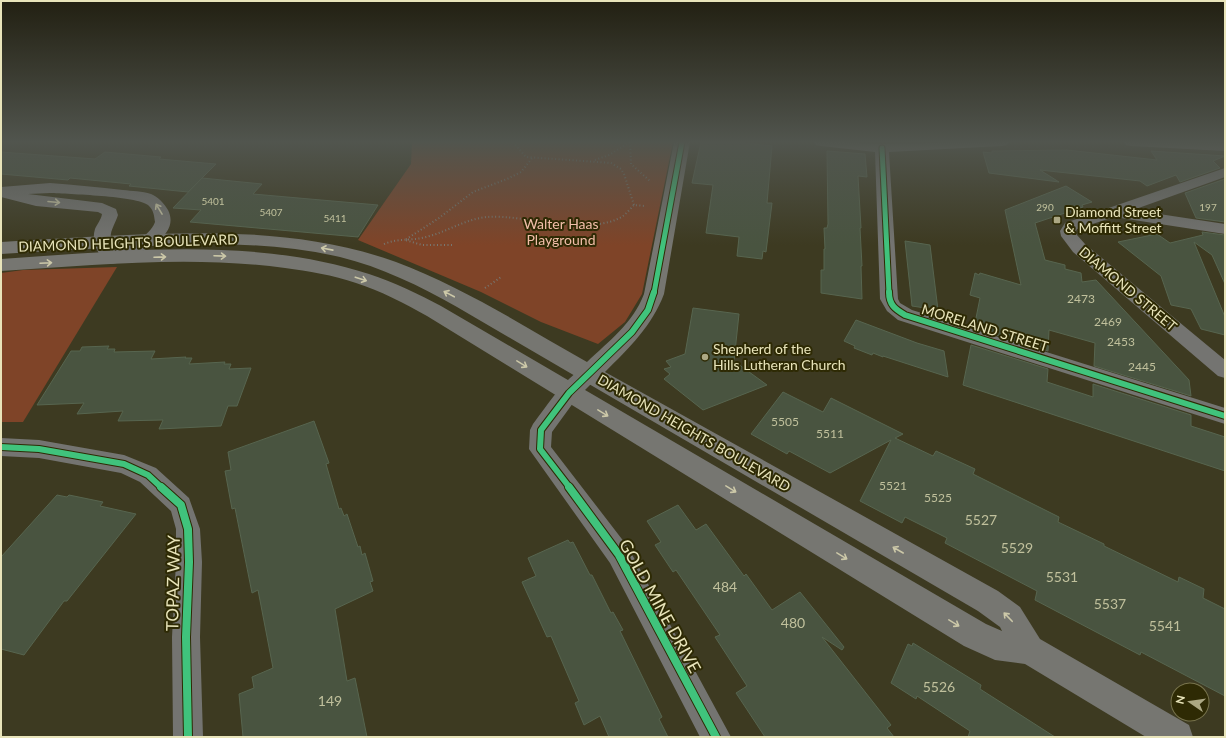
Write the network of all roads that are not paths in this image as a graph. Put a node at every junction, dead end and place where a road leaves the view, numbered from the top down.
1 (676, 176) edge
2 (883, 176) edge
3 (1213, 176) edge
4 (1, 192) edge
5 (1113, 212) junction
6 (1225, 229) edge
7 (149, 240) junction
8 (1, 248) edge
9 (106, 251) junction
10 (1, 265) edge
11 (1225, 371) edge
12 (590, 373) junction
13 (569, 393) junction
14 (1225, 416) edge
15 (1, 447) edge
16 (1029, 650) junction
17 (188, 737) edge
18 (716, 737) edge
19 (1177, 737) edge

1 - 12 main road
2 - 14 street, MORELAND STREET
3 - 5 street
7 -> 4 street
4 -> 9 street
5 - 6 street, DIAMOND STREET
5 - 11 street, DIAMOND STREET
7 - 9 main road, DIAMOND HEIGHTS BOULEVARD
12 -> 7 main road, DIAMOND HEIGHTS BOULEVARD
8 - 9 main road, DIAMOND HEIGHTS BOULEVARD
10 -> 9 main road, DIAMOND HEIGHTS BOULEVARD
9 -> 13 main road, DIAMOND HEIGHTS BOULEVARD
12 - 13 street, GOLD MINE DRIVE
16 -> 12 main road, DIAMOND HEIGHTS BOULEVARD
13 -> 16 main road, DIAMOND HEIGHTS BOULEVARD
13 - 18 street, GOLD MINE DRIVE
15 - 17 street, TOPAZ WAY
16 - 19 main road, DIAMOND HEIGHTS BOULEVARD

